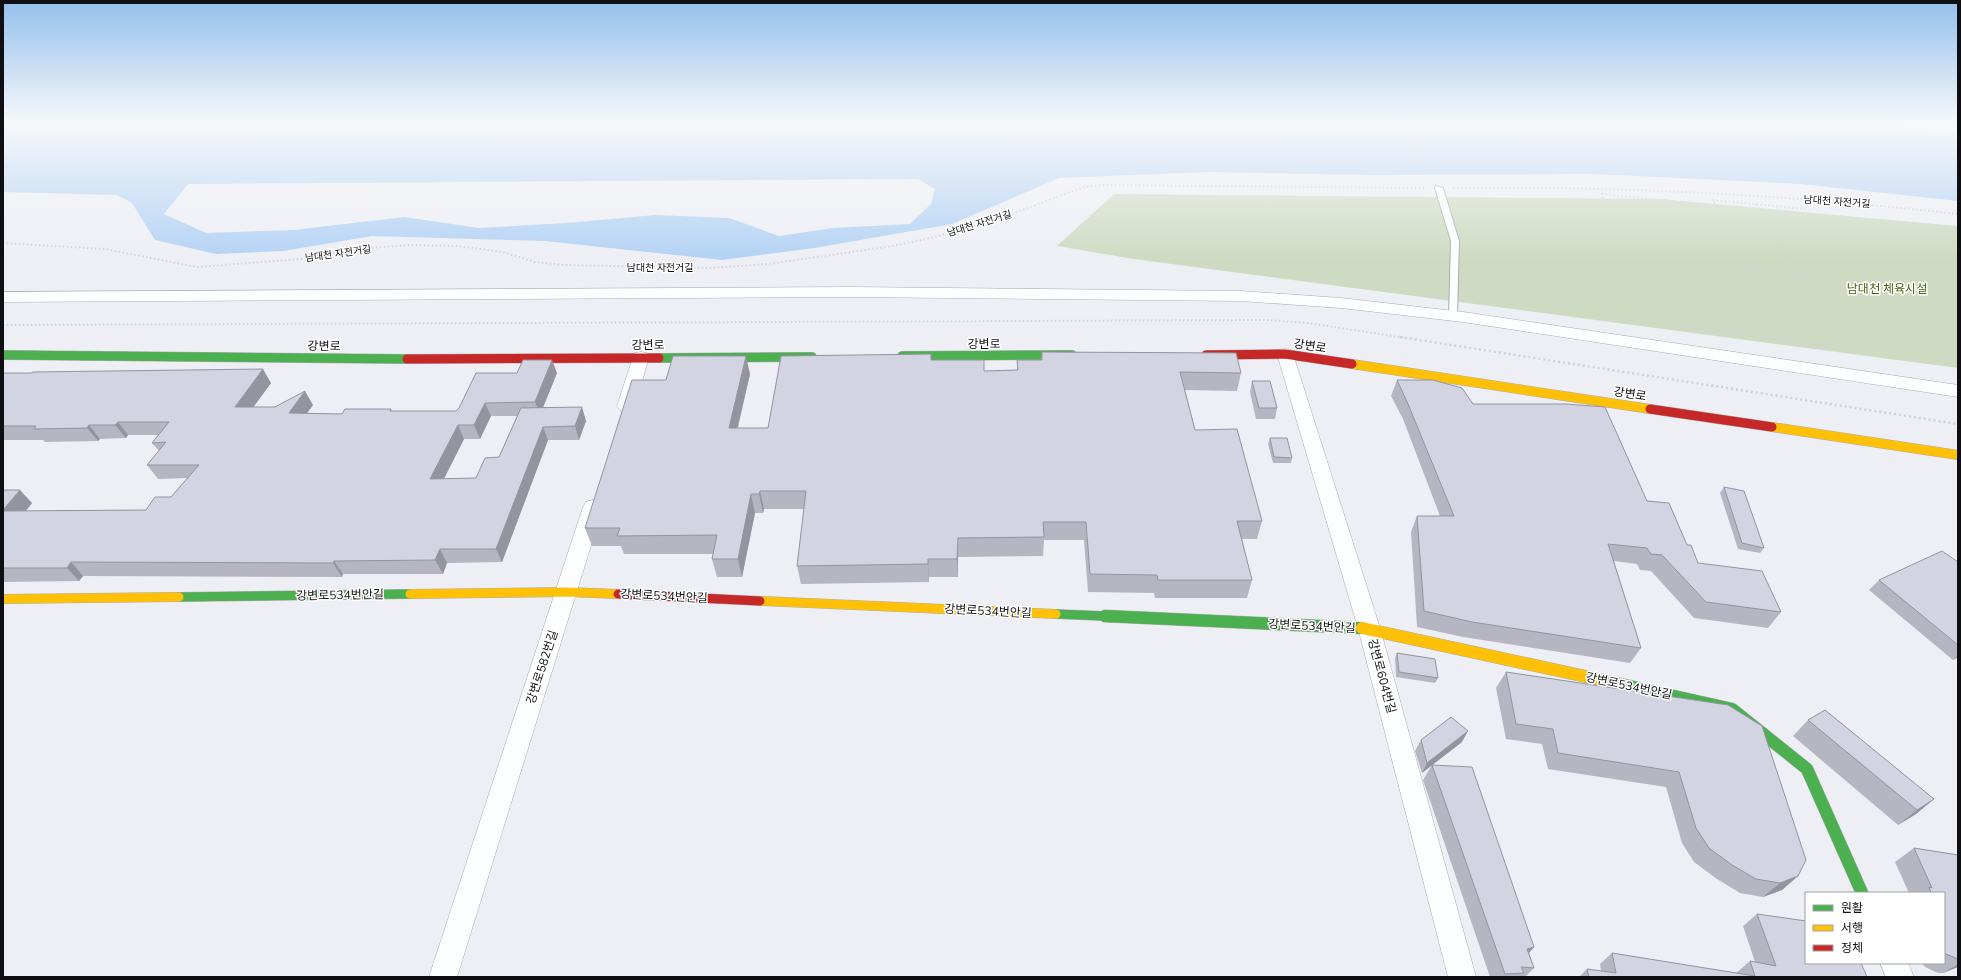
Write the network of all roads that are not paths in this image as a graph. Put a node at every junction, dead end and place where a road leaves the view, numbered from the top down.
1 (1439, 188) road end
2 (3, 297) edge
3 (1453, 316) junction
4 (1285, 354) junction
5 (3, 355) edge
6 (1078, 355) edge
7 (1197, 355) edge
8 (824, 356) edge
9 (896, 356) edge
10 (641, 357) junction
11 (1958, 391) edge
12 (620, 425) edge
13 (1958, 455) edge
14 (600, 486) edge
15 (567, 592) junction
16 (3, 599) edge
17 (1369, 628) junction
18 (1862, 892) edge
19 (1894, 964) edge
20 (443, 977) edge
21 (1462, 977) edge
22 (1900, 977) edge

1 - 3 lane
2 - 3 street
3 - 11 street
4 - 7 street, 강변로
4 - 13 street, 강변로
4 - 17 street, 강변로604번길
5 - 10 street, 강변로
6 - 9 street, 강변로
8 - 10 street, 강변로
10 - 12 street
14 - 15 street, 강변로582번길
15 - 16 street, 강변로534번안길
15 - 17 street, 강변로534번안길
15 - 20 street, 강변로582번길
17 - 18 street, 강변로534번안길
17 - 21 street, 강변로604번길
19 - 22 street

